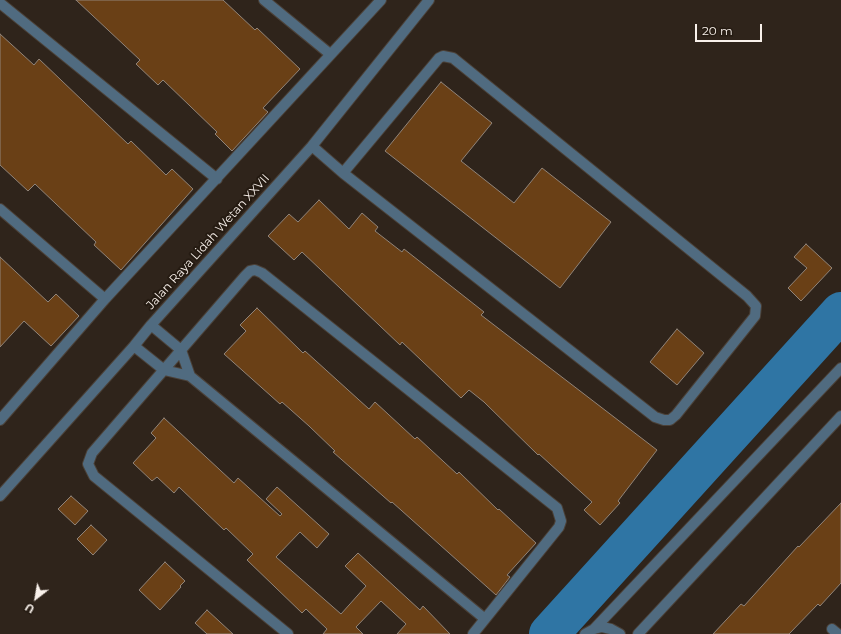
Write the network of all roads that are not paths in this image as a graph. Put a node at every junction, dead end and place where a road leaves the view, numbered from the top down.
1 (264, 0) edge
2 (381, 0) edge
3 (429, 0) edge
4 (0, 3) edge
5 (330, 54) junction
6 (312, 146) junction
7 (343, 173) junction
8 (216, 179) junction
9 (0, 210) edge
10 (105, 299) junction
11 (151, 325) junction
12 (134, 346) junction
13 (181, 350) junction
14 (841, 368) edge
15 (164, 370) junction
16 (190, 376) junction
17 (841, 416) edge
18 (0, 420) edge
19 (0, 496) edge
20 (485, 619) junction
21 (594, 629) junction
22 (288, 634) edge
23 (473, 634) edge
24 (585, 634) edge
25 (620, 634) edge
26 (638, 634) edge

1 - 5 street
2 - 5 street
3 - 6 street, Jalan Raya Lidah Wetan XXVII
4 - 8 street
5 - 8 street
6 - 7 street
6 - 11 street, Jalan Raya Lidah Wetan XXVII
7 - 7 street
8 - 10 street
9 - 10 street
10 - 18 street
11 - 12 street, Jalan Raya Lidah Wetan XXVII
11 - 13 street
12 - 15 street
12 - 19 street, Jalan Raya Lidah Wetan XXVII
13 - 15 street
13 - 16 street
13 - 20 street
14 - 21 street
15 - 16 street
15 - 22 street
16 - 20 street
17 - 26 street
20 - 23 street
21 - 24 street
21 - 25 street

